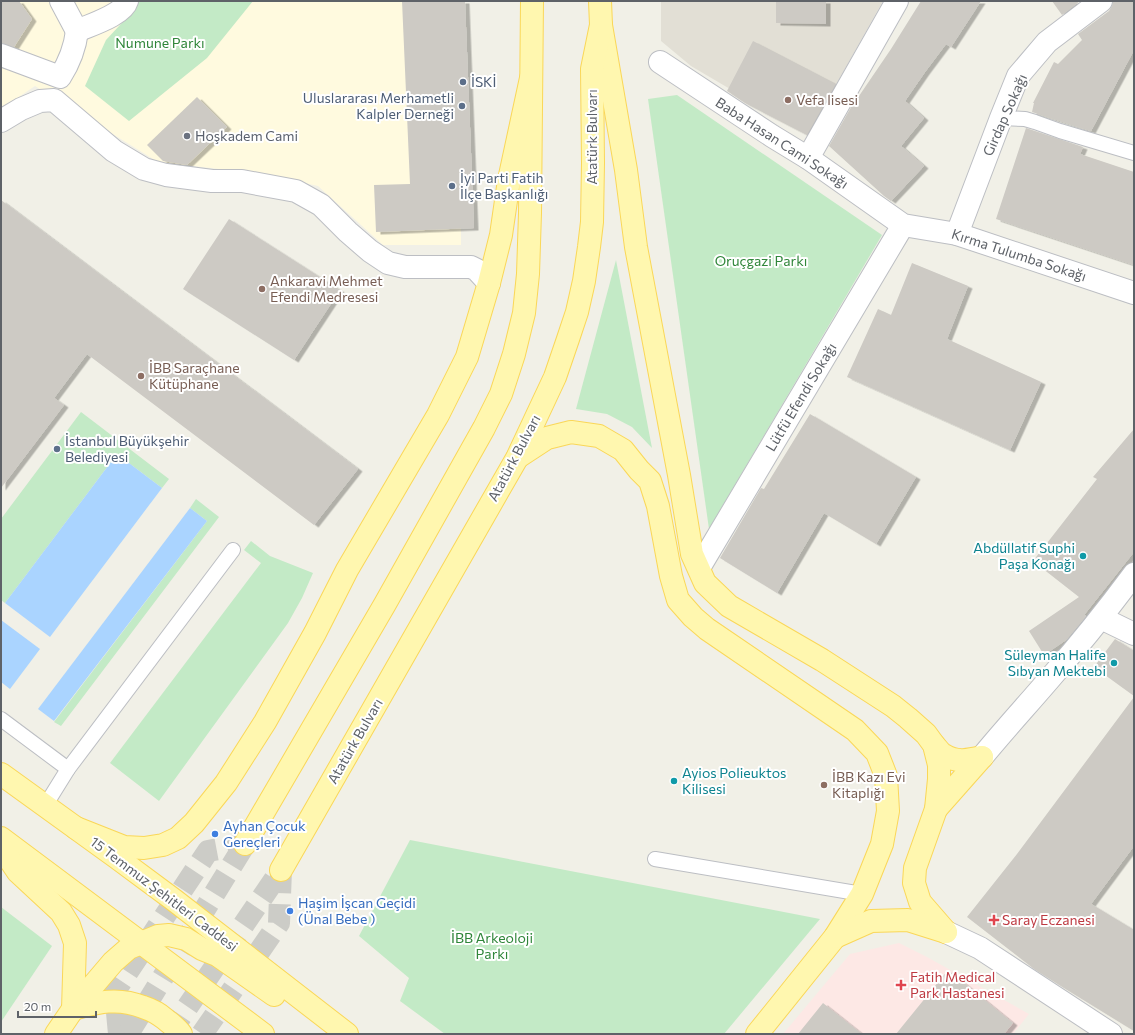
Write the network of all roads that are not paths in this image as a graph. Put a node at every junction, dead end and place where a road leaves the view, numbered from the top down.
1 (61, 1) edge
2 (127, 1) edge
3 (532, 1) edge
4 (600, 1) edge
5 (897, 1) edge
6 (1101, 1) edge
7 (601, 25) junction
8 (77, 31) junction
9 (1, 55) edge
10 (660, 62) dead end
11 (531, 78) junction
12 (1001, 118) junction
13 (1, 121) edge
14 (1134, 153) edge
15 (808, 158) junction
16 (903, 225) junction
17 (957, 234) junction
18 (489, 283) junction
19 (1134, 293) edge
20 (517, 458) junction
21 (233, 550) dead end
22 (699, 568) junction
23 (1134, 574) edge
24 (1101, 618) junction
25 (1134, 634) edge
26 (1, 719) edge
27 (934, 745) junction
28 (982, 757) junction
29 (68, 768) junction
30 (1, 774) edge
31 (45, 806) junction
32 (936, 809) junction
33 (76, 828) junction
34 (1, 838) edge
35 (245, 844) dead end
36 (1, 847) edge
37 (656, 859) dead end
38 (282, 870) dead end
39 (862, 894) junction
40 (946, 932) junction
41 (836, 937) junction
42 (141, 943) junction
43 (73, 1009) junction
44 (326, 1017) junction
45 (56, 1034) edge
46 (181, 1034) edge
47 (263, 1034) edge
48 (347, 1034) edge
49 (757, 1034) edge
50 (1111, 1034) edge

1 - 8 street
2 - 8 street
3 - 11 main road
4 - 7 main road, Atatürk Bulvarı
5 - 15 street
6 - 12 street, Girdap Sokağı
7 - 20 main road, Atatürk Bulvarı
7 - 22 main road
8 - 9 street
10 - 15 street, Baba Hasan Cami Sokağı
11 - 18 main road
11 - 35 main road
12 - 14 lane
12 - 17 street, Girdap Sokağı
13 - 18 street
15 - 16 street, Baba Hasan Cami Sokağı
16 - 17 street, Kırma Tulumba Sokağı
16 - 22 street, Lütfü Efendi Sokağı
17 - 19 street, Kırma Tulumba Sokağı
18 - 33 main road
20 - 38 main road, Atatürk Bulvarı
20 - 39 main road
21 - 29 lane
22 - 27 main road
23 - 24 street
24 - 25 street
24 - 28 street
26 - 29 lane
27 - 28 main road
27 - 32 main road
28 - 32 main road
29 - 31 lane
30 - 31 main road, 15 Temmuz Şehitleri Caddesi
31 - 33 main road, 15 Temmuz Şehitleri Caddesi
32 - 40 main road
33 - 44 main road, 15 Temmuz Şehitleri Caddesi
34 - 42 main road
36 - 43 main road
37 - 39 lane
39 - 41 main road
40 - 41 main road
40 - 50 street
41 - 49 main road
42 - 43 main road
42 - 44 main road
42 - 47 main road
43 - 45 main road
43 - 46 main road
44 - 48 main road, 15 Temmuz Şehitleri Caddesi

